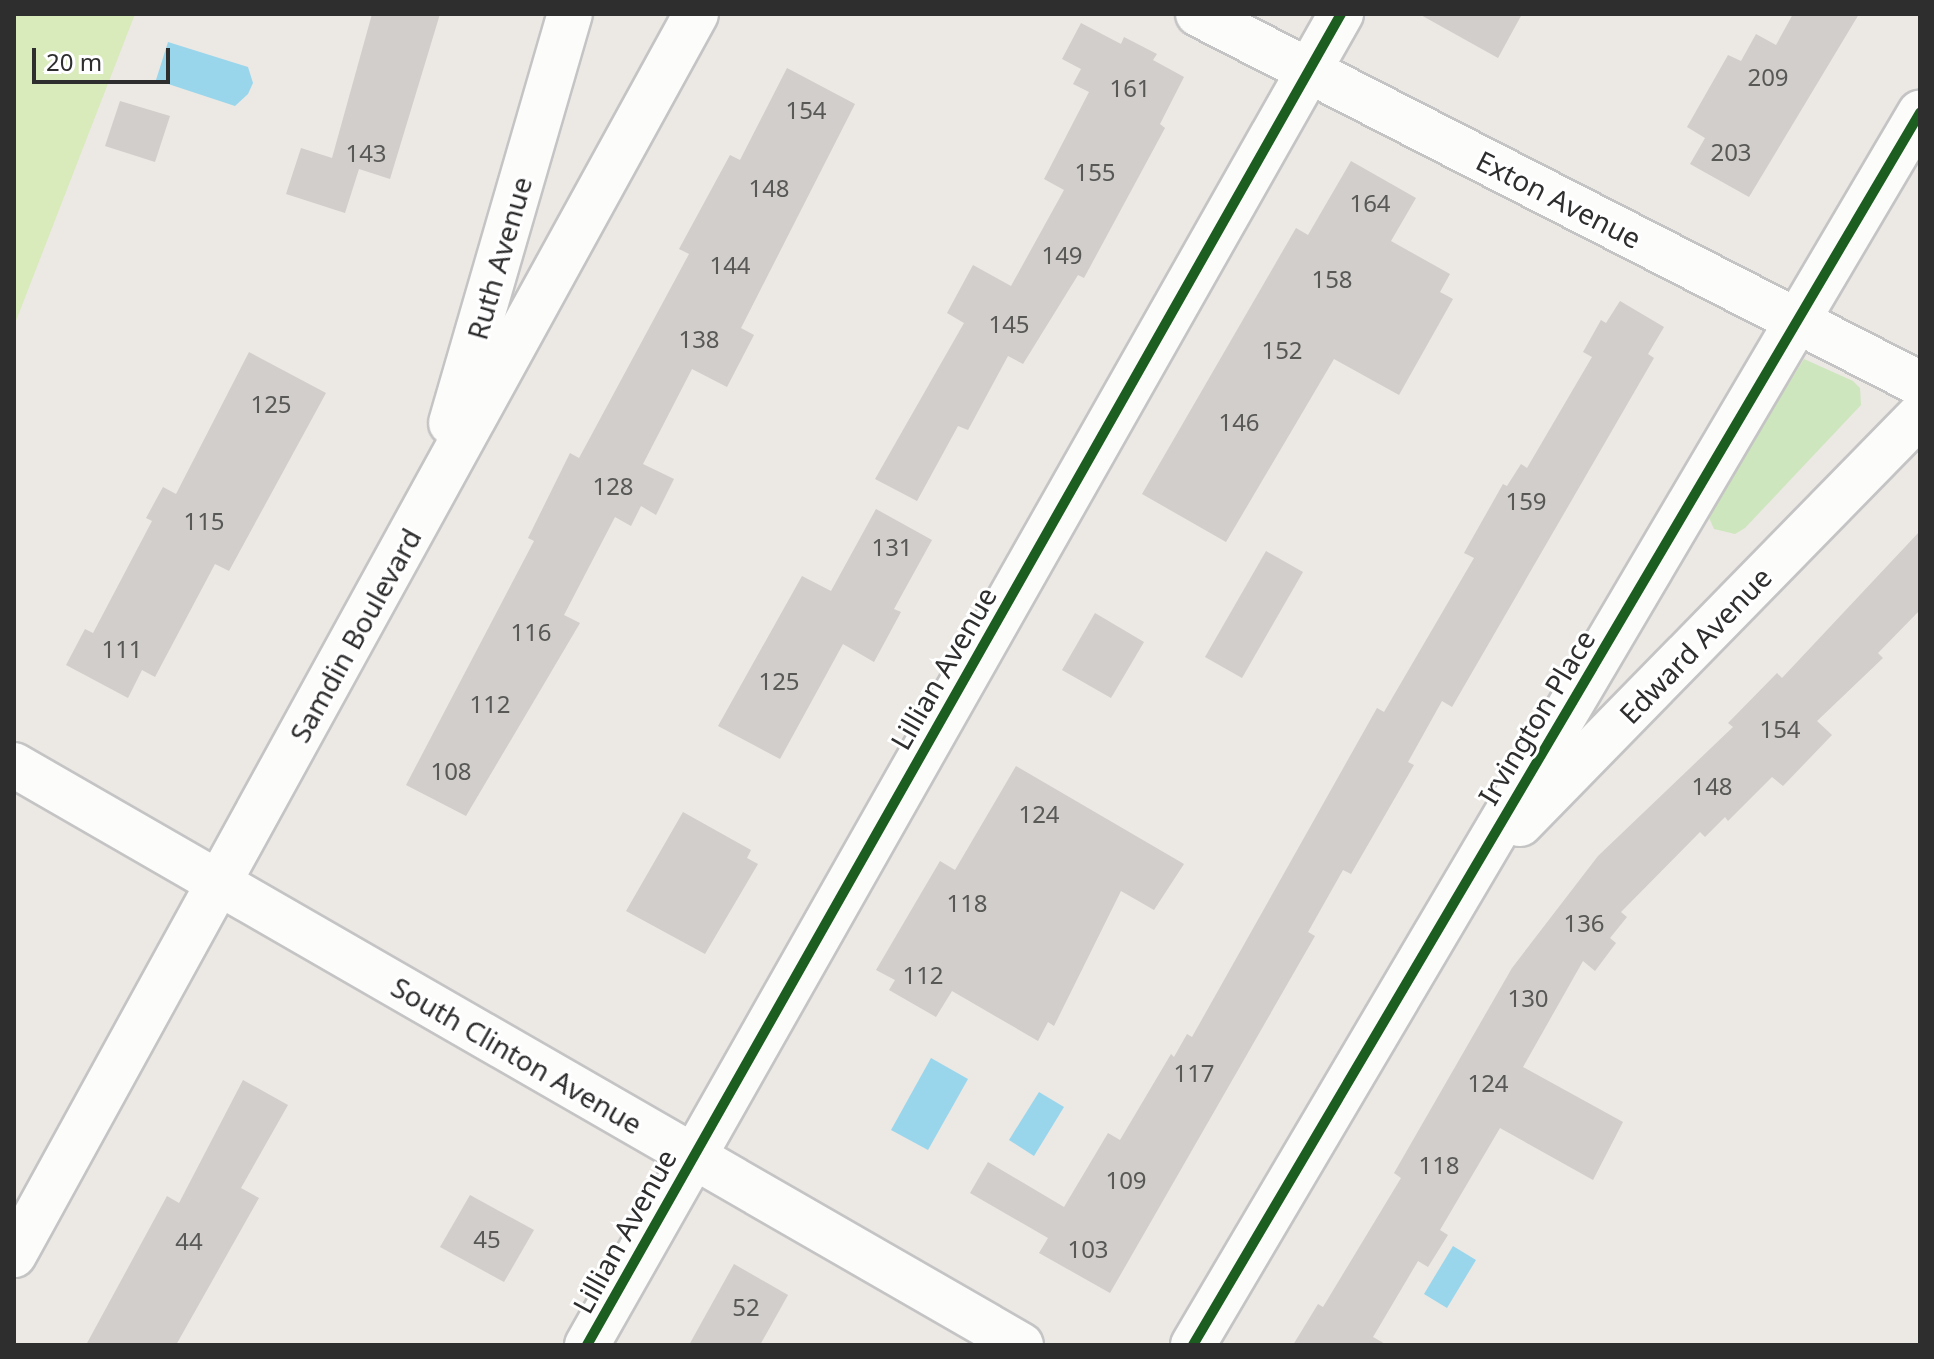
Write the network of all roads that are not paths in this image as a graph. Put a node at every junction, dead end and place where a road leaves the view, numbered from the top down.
1 (570, 14) edge
2 (696, 14) edge
3 (1198, 14) edge
4 (1341, 14) edge
5 (1309, 71) junction
6 (1920, 113) edge
7 (1797, 321) junction
8 (1920, 384) edge
9 (1920, 415) edge
10 (428, 502) junction
11 (14, 765) edge
12 (1471, 874) junction
13 (219, 883) junction
14 (694, 1156) junction
15 (14, 1255) edge
16 (587, 1345) edge
17 (1021, 1345) edge
18 (1193, 1345) edge

1 - 10 street, Ruth Avenue
2 - 10 street, Samdin Boulevard
3 - 5 street, Exton Avenue
4 - 5 street, Lillian Avenue
5 - 7 street, Exton Avenue
5 - 14 street, Lillian Avenue
6 - 7 street, Irvington Place
7 - 8 street, Exton Avenue
7 - 12 street, Irvington Place
9 - 12 street, Edward Avenue
10 - 13 street, Samdin Boulevard
11 - 13 street, South Clinton Avenue
12 - 18 street, Irvington Place
13 - 14 street, South Clinton Avenue
13 - 15 street, Samdin Boulevard
14 - 16 street, Lillian Avenue
14 - 17 street, South Clinton Avenue

